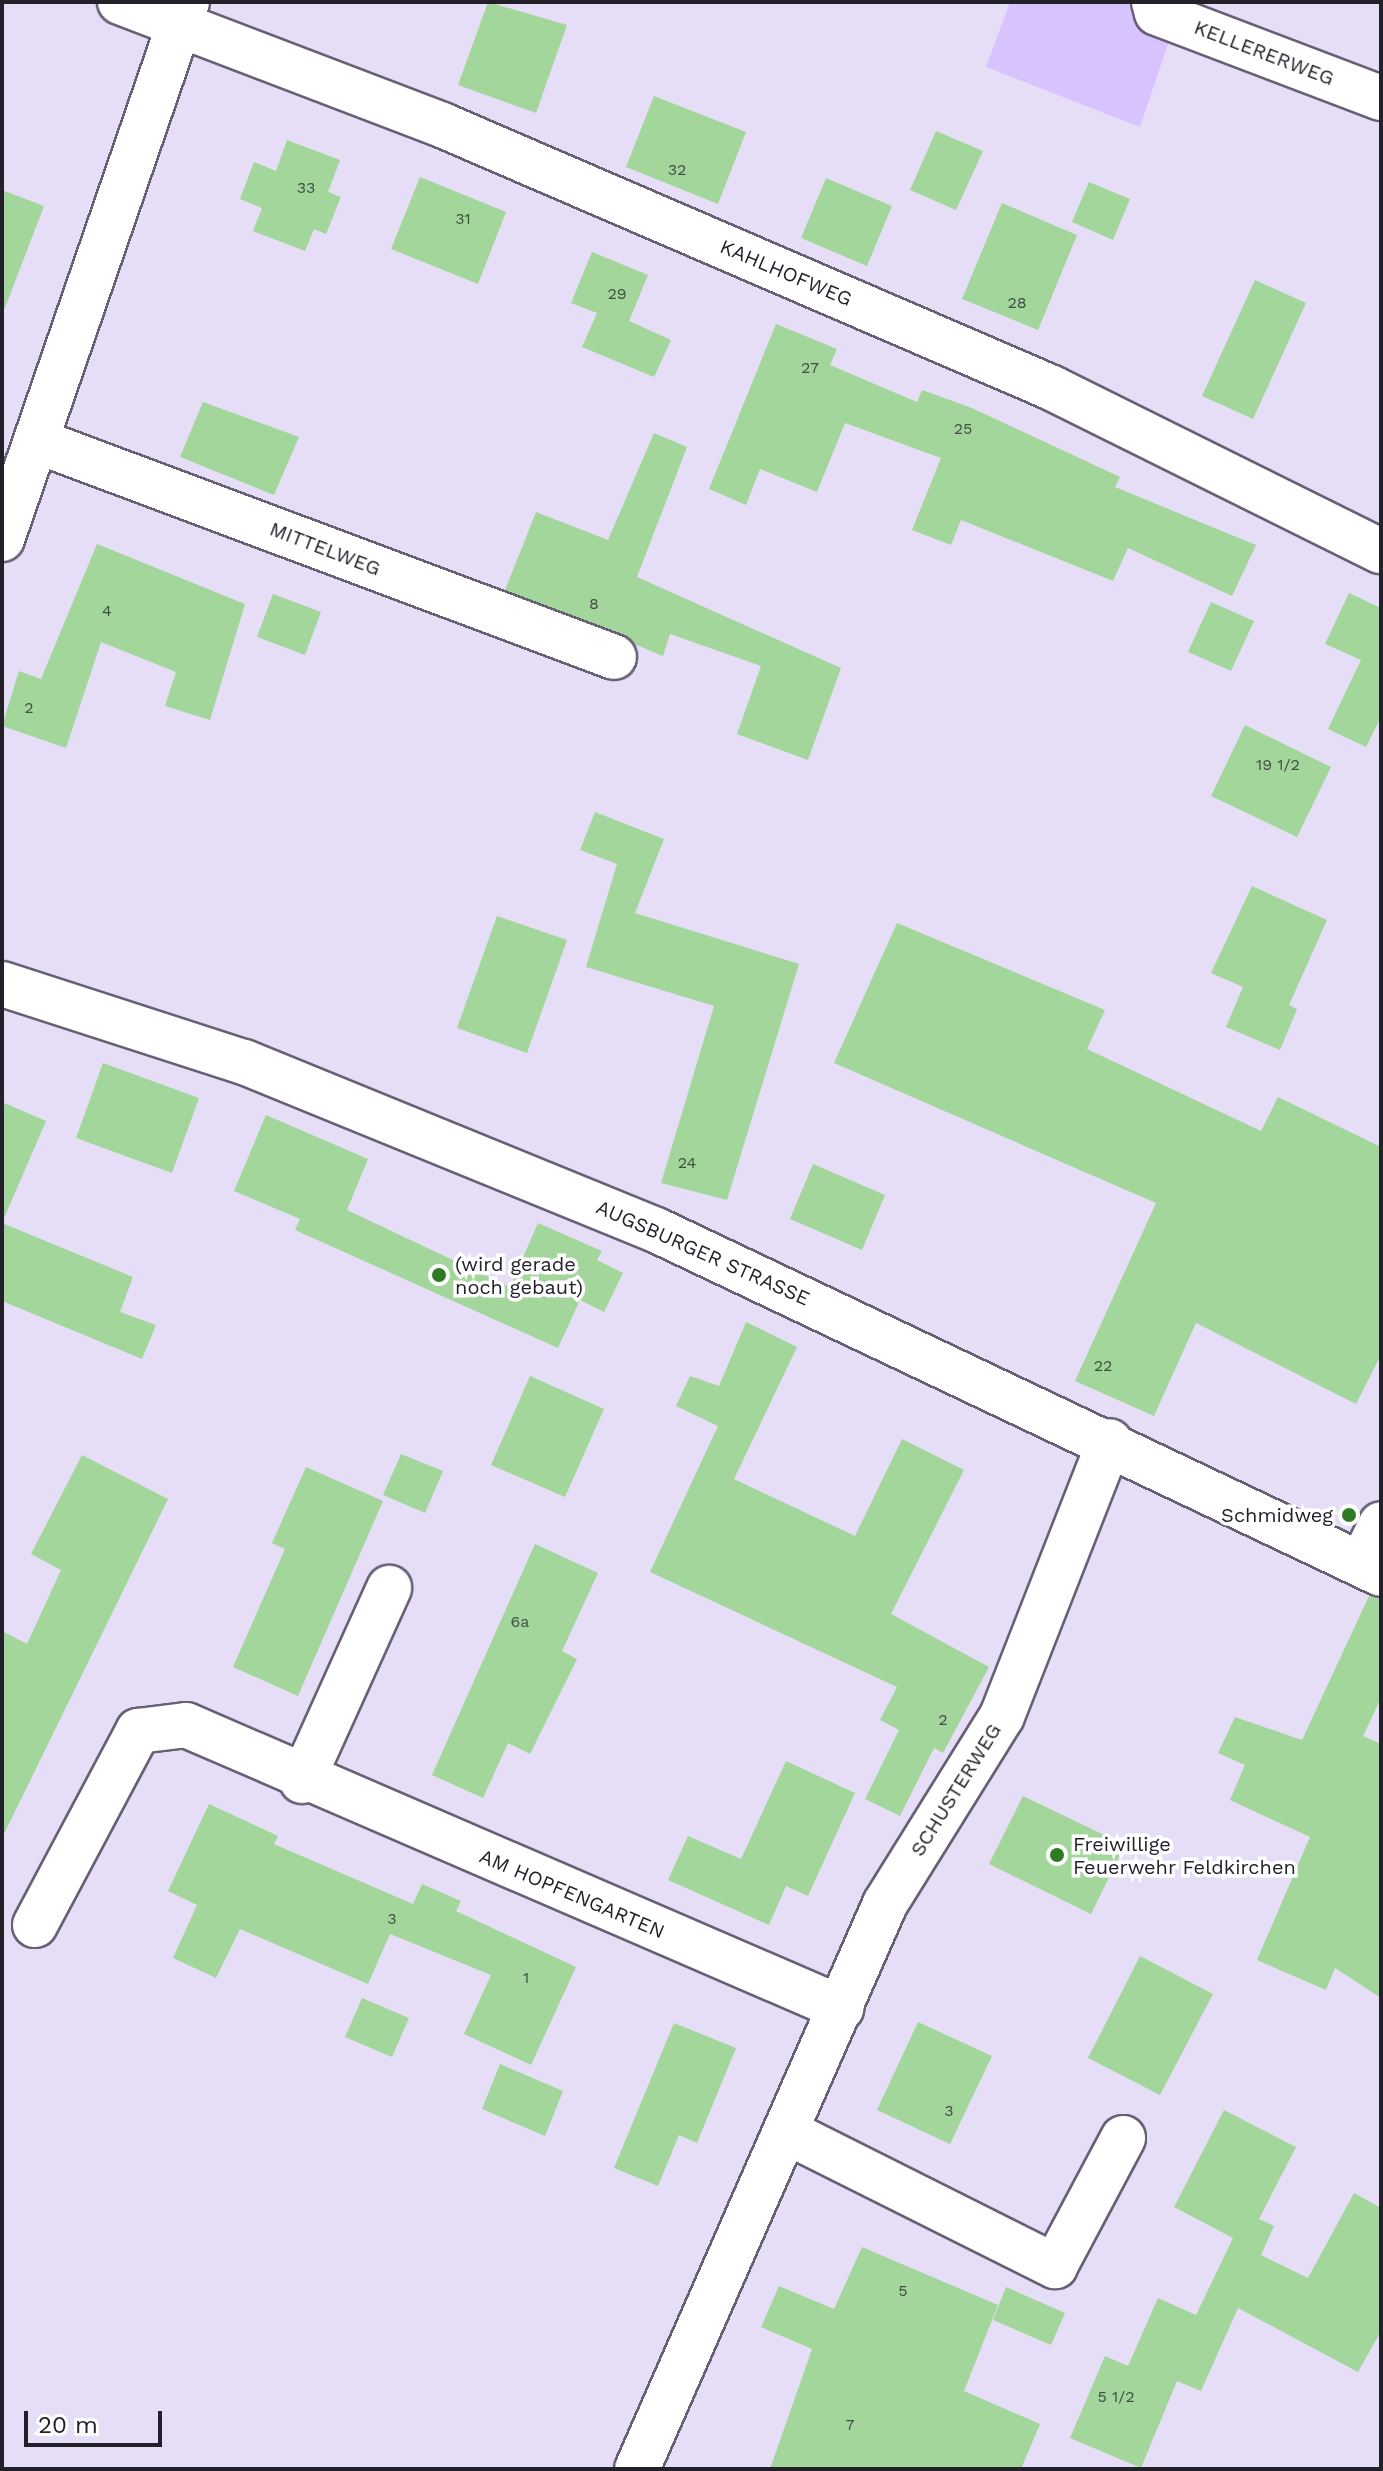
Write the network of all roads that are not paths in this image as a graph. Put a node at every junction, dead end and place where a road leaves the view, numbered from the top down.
1 (120, 2) edge
2 (1154, 2) edge
3 (183, 13) edge
4 (1381, 98) edge
5 (37, 441) junction
6 (2, 539) edge
7 (1381, 551) edge
8 (614, 657) dead end
9 (2, 984) edge
10 (1110, 1441) junction
11 (1381, 1524) edge
12 (1372, 1569) edge
13 (389, 1588) dead end
14 (302, 1781) junction
15 (35, 1925) dead end
16 (841, 2008) junction
17 (787, 2132) junction
18 (1123, 2138) dead end
19 (637, 2469) edge

1 - 3 street
2 - 4 street, KELLERERWEG
3 - 5 street
3 - 7 street, KAHLHOFWEG
5 - 6 street
5 - 8 street, MITTELWEG
9 - 10 street, AUGSBURGER STRASSE
10 - 12 street, AUGSBURGER STRASSE
10 - 16 street, SCHUSTERWEG
11 - 12 street
13 - 14 street
14 - 15 street, AM HOPFENGARTEN
14 - 16 street, AM HOPFENGARTEN
16 - 17 street, SCHUSTERWEG
17 - 18 street
17 - 19 street, SCHUSTERWEG

